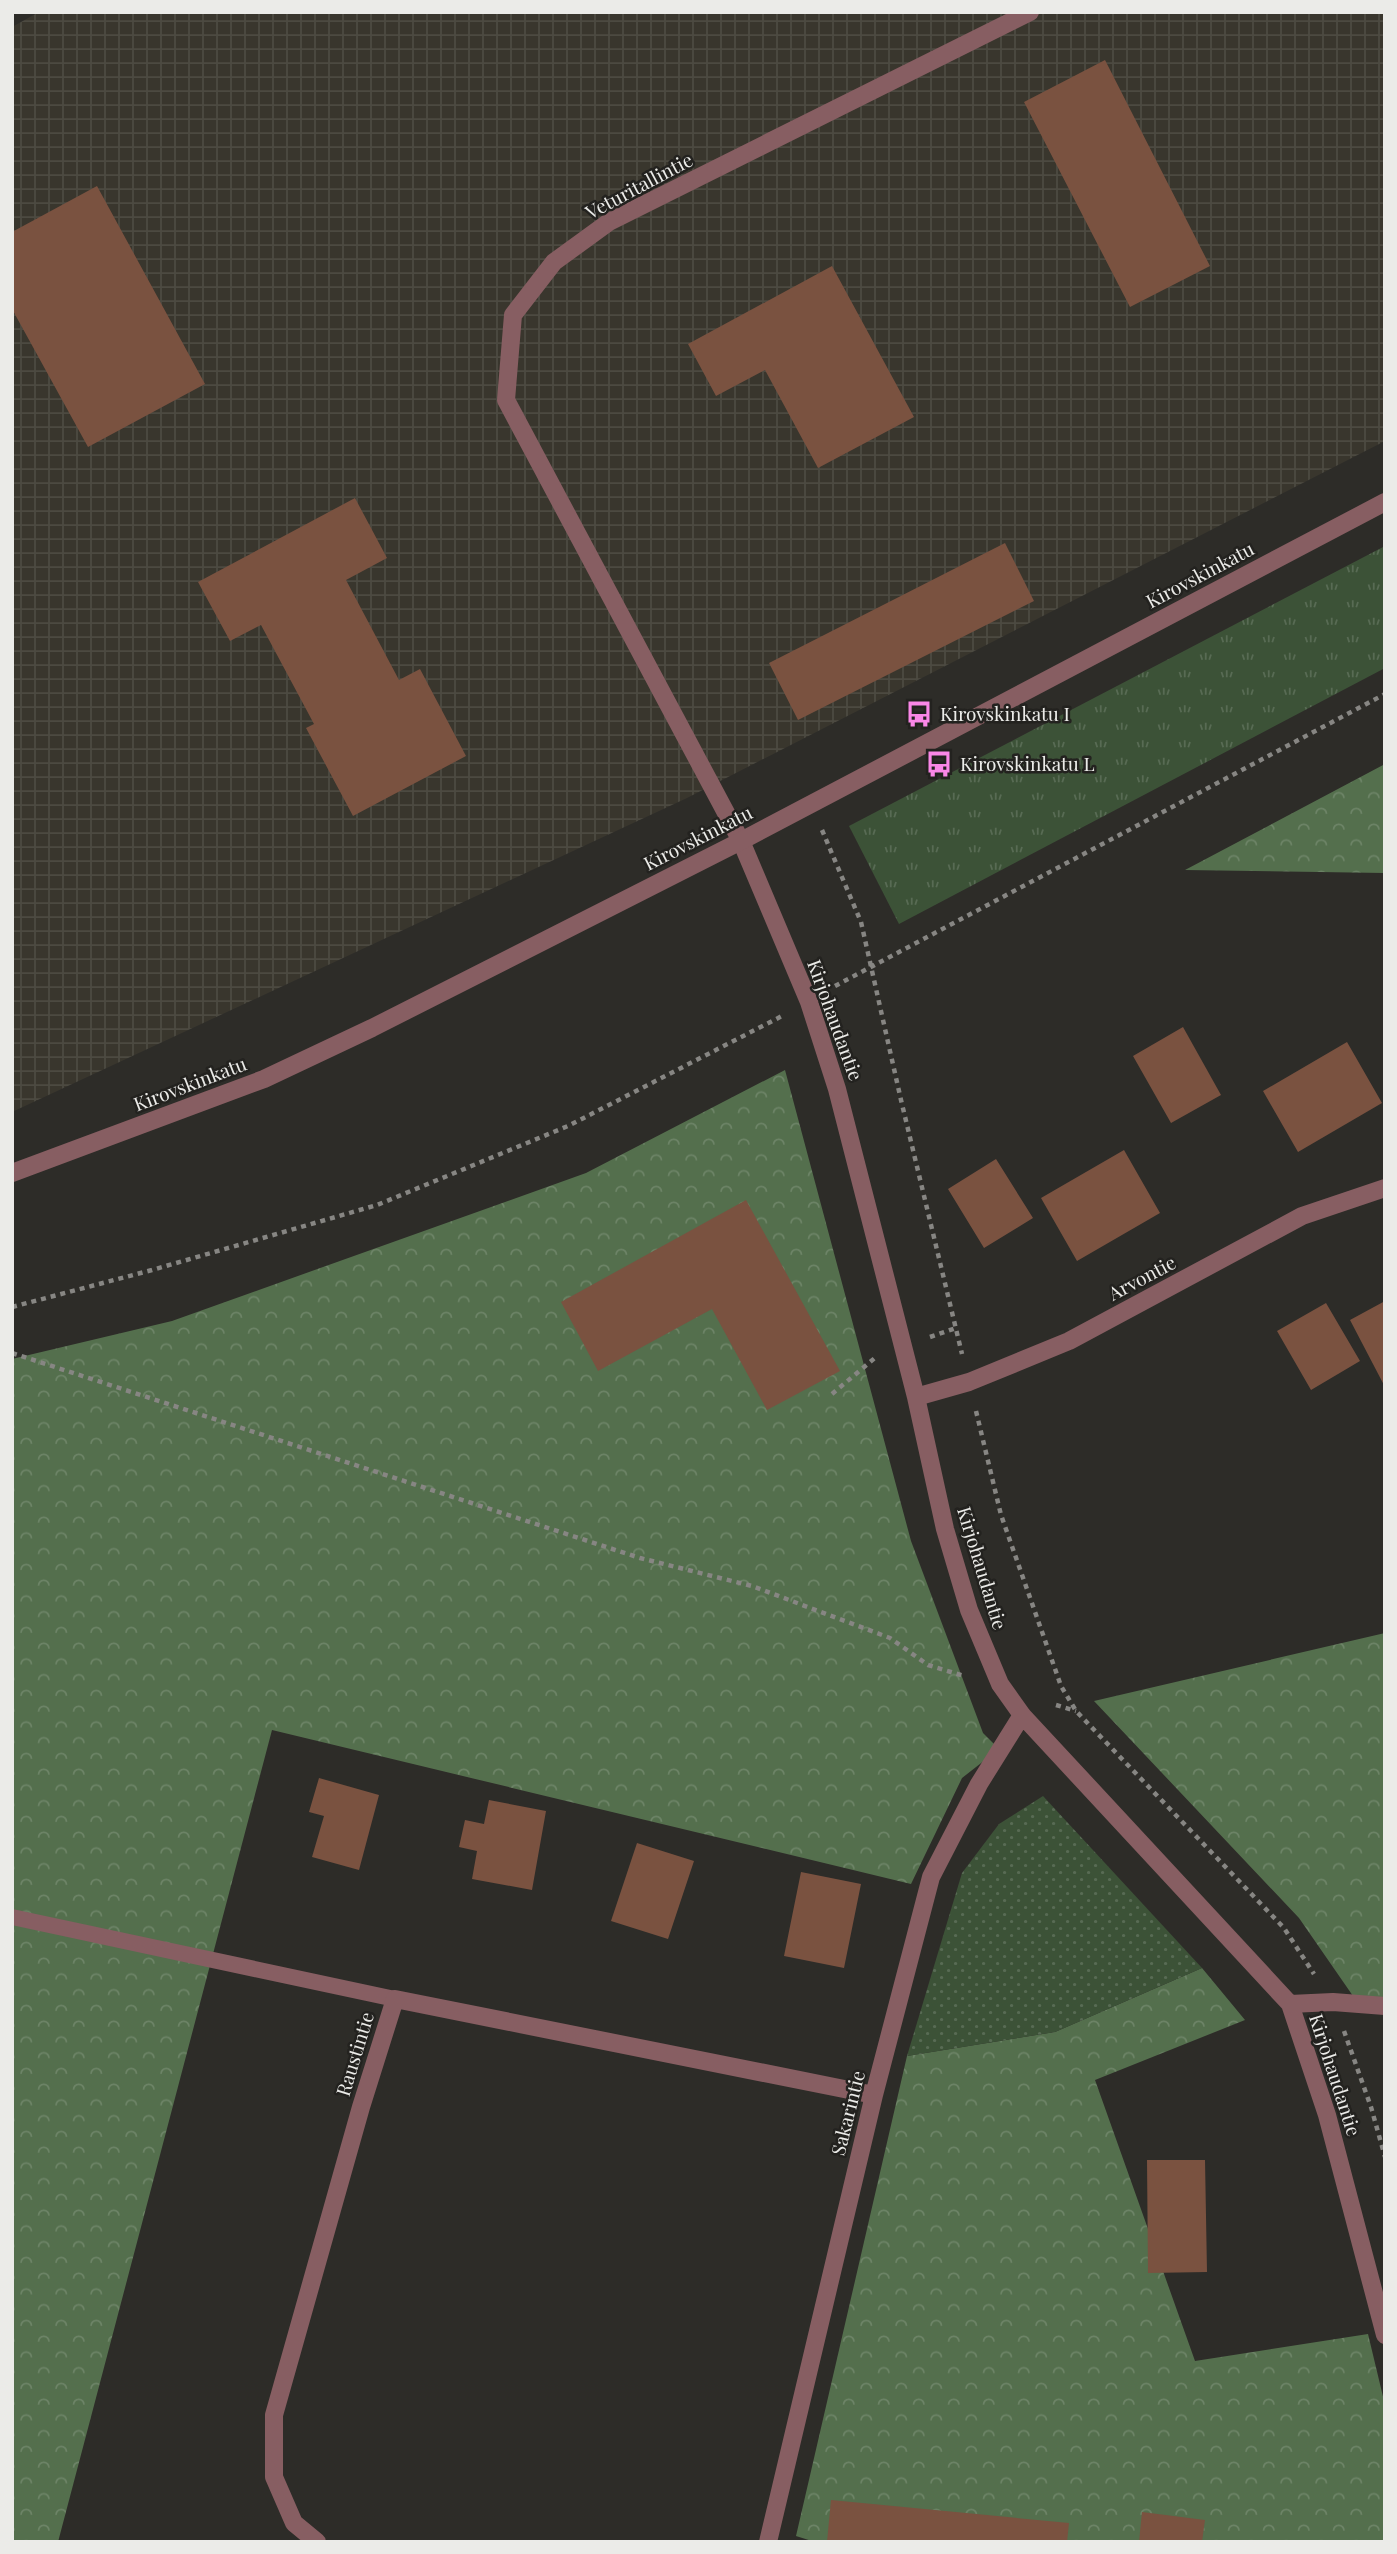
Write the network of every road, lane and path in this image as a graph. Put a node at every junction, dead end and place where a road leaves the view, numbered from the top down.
1 (1030, 12) edge
2 (1385, 502) edge
3 (1385, 694) edge
4 (810, 803) junction
5 (741, 841) junction
6 (870, 966) junction
7 (809, 1002) junction
8 (12, 1173) edge
9 (1385, 1188) edge
10 (12, 1307) edge
11 (12, 1353) edge
12 (969, 1382) junction
13 (916, 1397) junction
14 (1003, 1688) junction
15 (1052, 1703) dead end
16 (1076, 1711) junction
17 (1022, 1715) junction
18 (12, 1917) edge
19 (395, 1998) junction
20 (1333, 2002) junction
21 (1290, 2004) junction
22 (1385, 2006) edge
23 (874, 2095) junction
24 (1385, 2157) edge
25 (1385, 2335) edge
26 (317, 2542) edge
27 (768, 2542) edge

1 - 5 street, Veturitallintie
2 - 4 street, Kirovskinkatu
3 - 6 path
4 - 5 street, Kirovskinkatu
4 - 6 path
5 - 7 street, Kirjohaudantie
5 - 8 street, Kirovskinkatu
6 - 7 path
6 - 12 path
7 - 10 path
7 - 13 street, Kirjohaudantie
9 - 12 street, Arvontie
11 - 14 path
12 - 13 street, Arvontie
12 - 16 path
13 - 14 street, Kirjohaudantie
14 - 17 street, Kirjohaudantie
15 - 16 path
16 - 20 path
17 - 21 street, Kirjohaudantie
17 - 23 street, Sakarintie
18 - 19 lane
19 - 23 street, Raustintie
19 - 26 street, Raustintie
20 - 21 street
20 - 22 street
20 - 24 path
21 - 25 street, Kirjohaudantie
23 - 27 street, Sakarintie

